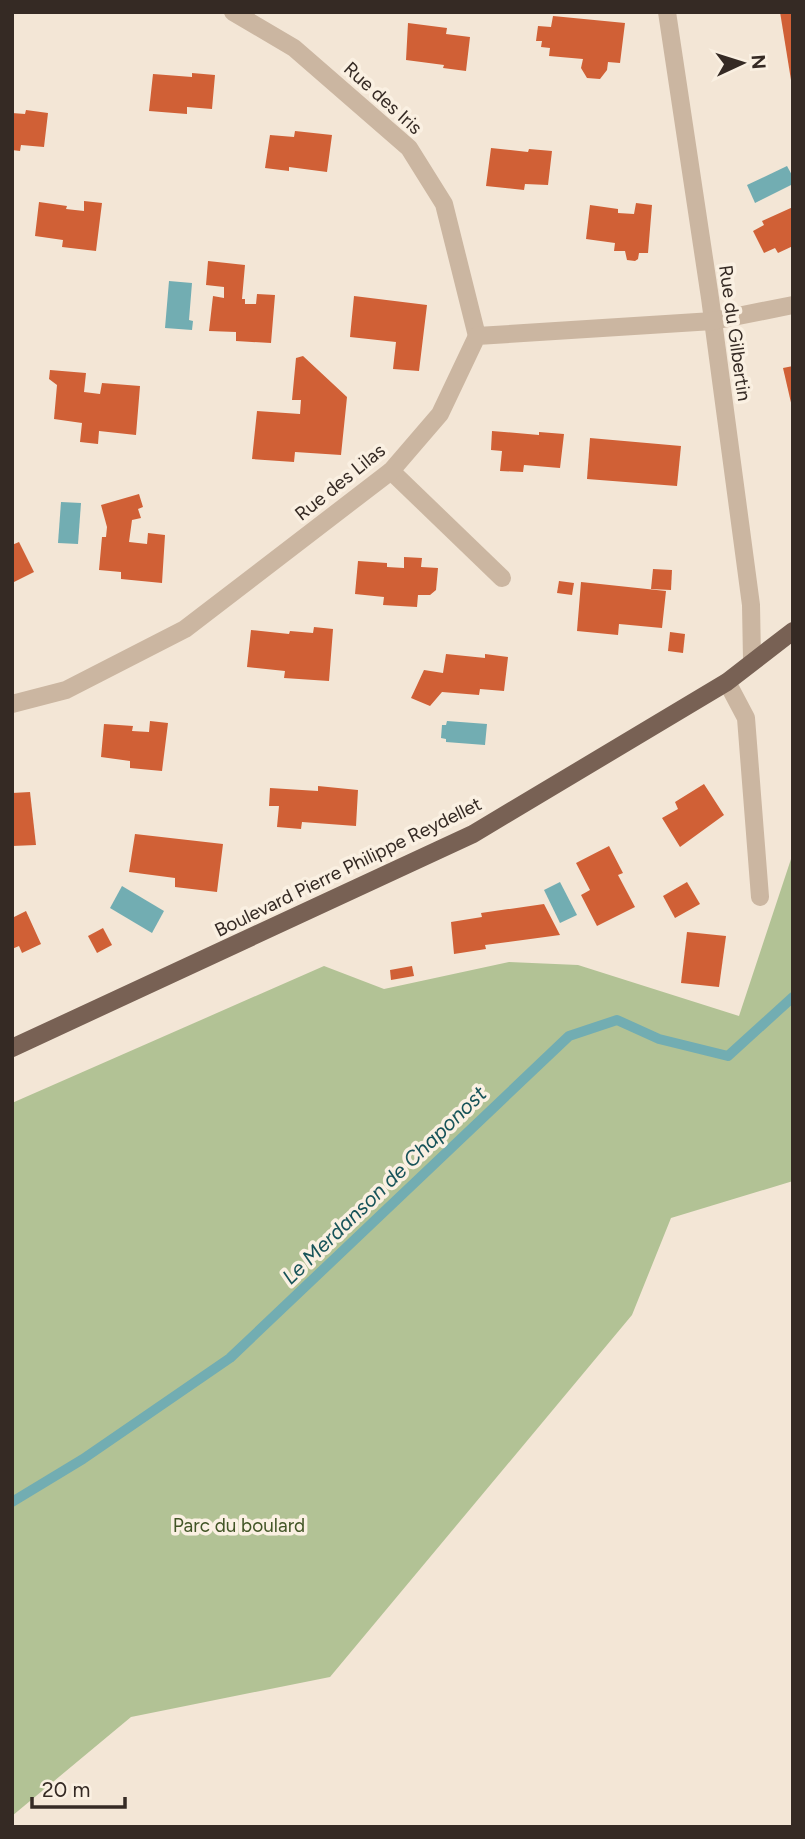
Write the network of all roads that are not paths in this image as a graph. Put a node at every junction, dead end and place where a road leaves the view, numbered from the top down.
1 (233, 12) edge
2 (667, 12) edge
3 (793, 305) edge
4 (713, 321) junction
5 (477, 336) junction
6 (391, 471) junction
7 (502, 578) dead end
8 (793, 631) edge
9 (752, 660) junction
10 (727, 682) junction
11 (12, 704) edge
12 (760, 897) dead end
13 (12, 1048) edge

1 - 5 street, Rue des Iris
2 - 4 street, Rue du Gilbertin
3 - 4 street
4 - 5 street
4 - 9 street, Rue du Gilbertin
5 - 6 street, Rue des Lilas
6 - 7 street
6 - 11 street, Rue des Lilas
8 - 9 main road, Boulevard Pierre Philippe Reydellet
9 - 10 main road, Boulevard Pierre Philippe Reydellet
10 - 12 street
10 - 13 main road, Boulevard Pierre Philippe Reydellet

